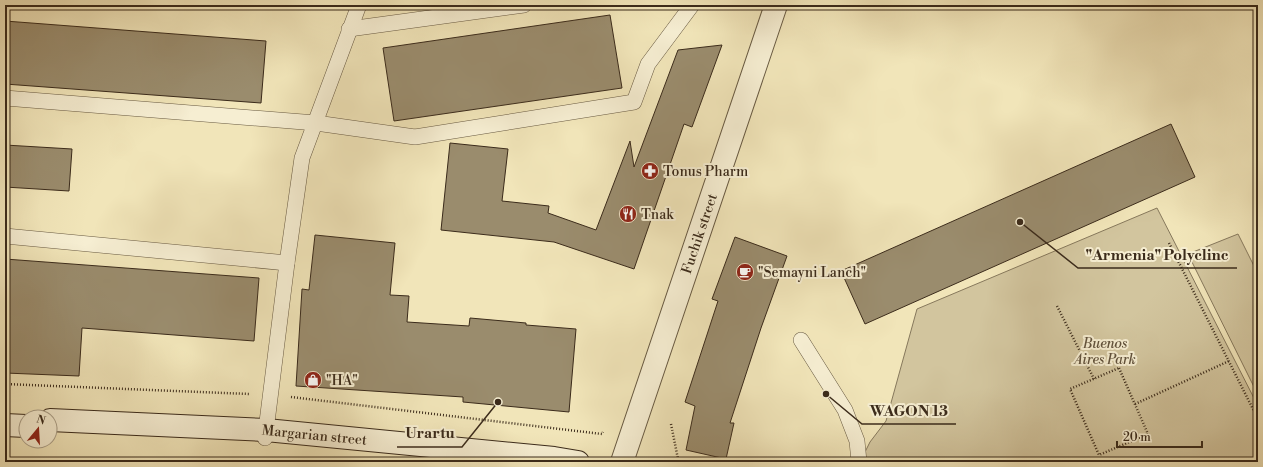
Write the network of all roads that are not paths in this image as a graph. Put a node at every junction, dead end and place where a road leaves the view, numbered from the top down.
1 (359, 5) edge
2 (524, 5) edge
3 (692, 5) edge
4 (776, 5) edge
5 (349, 30) junction
6 (5, 98) edge
7 (316, 123) junction
8 (5, 236) edge
9 (287, 263) junction
10 (801, 340) dead end
11 (5, 418) edge
12 (18, 419) edge
13 (58, 421) edge
14 (5, 425) edge
15 (18, 426) edge
16 (58, 428) edge
17 (265, 434) junction
18 (528, 462) edge
19 (578, 462) edge
20 (622, 462) edge
21 (859, 462) edge

1 - 5 lane
2 - 5 lane
3 - 7 lane
4 - 20 main road, Fuchik street
5 - 7 lane
6 - 7 lane
7 - 9 lane
8 - 9 lane
9 - 17 lane
10 - 21 lane
11 - 12 main road
13 - 17 main road, Margarian street
14 - 15 main road
16 - 17 main road, Margarian street
17 - 18 main road, Margarian street
17 - 19 main road, Margarian street

